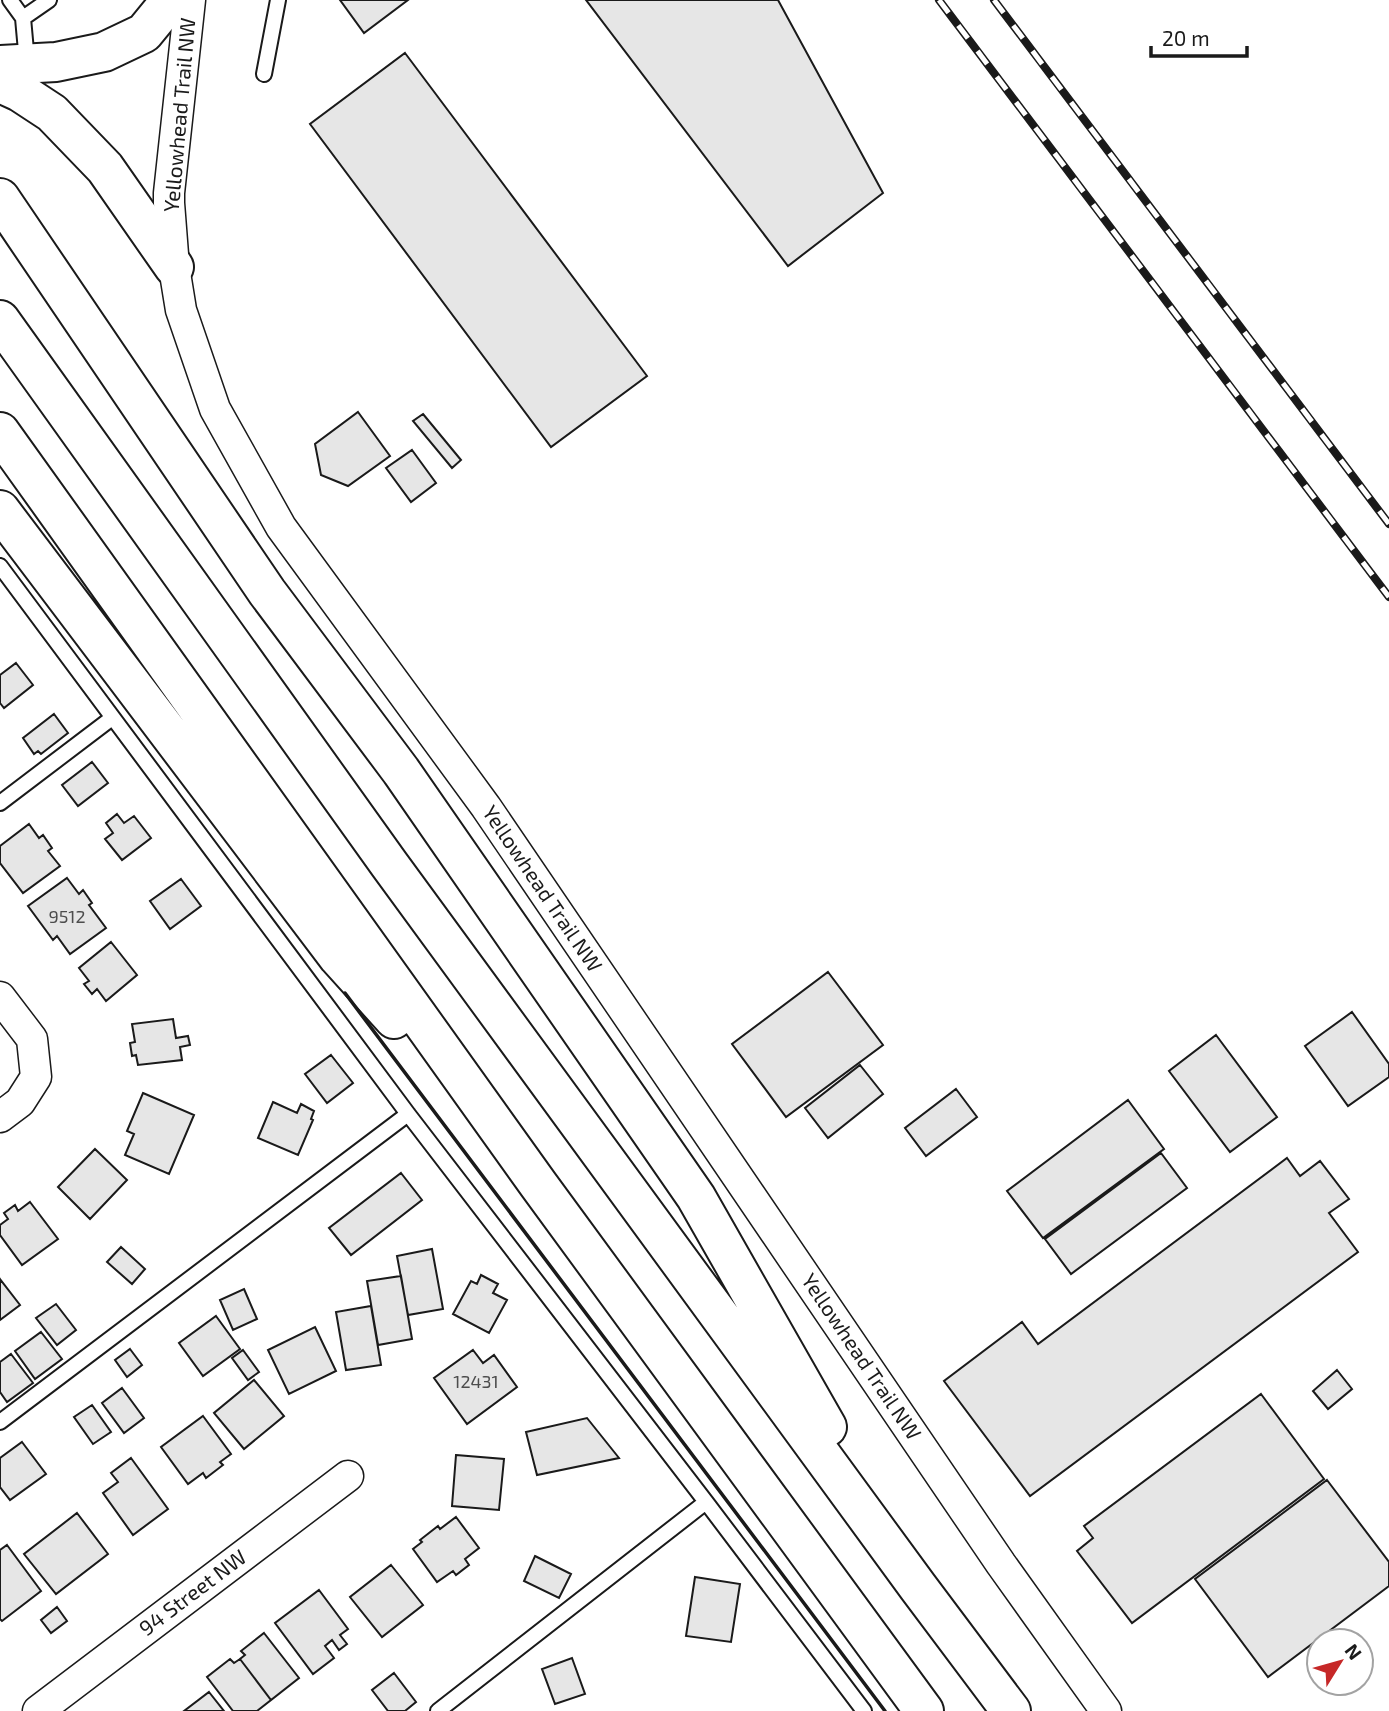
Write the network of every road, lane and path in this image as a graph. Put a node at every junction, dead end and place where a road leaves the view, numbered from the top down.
1 (10, 0) edge
2 (49, 0) edge
3 (171, 0) edge
4 (190, 0) edge
5 (278, 0) edge
6 (23, 18) junction
7 (9, 71) edge
8 (264, 74) dead end
9 (0, 198) edge
10 (174, 267) junction
11 (0, 320) edge
12 (0, 432) edge
13 (0, 510) edge
14 (0, 566) edge
15 (112, 718) junction
16 (0, 803) edge
17 (0, 997) edge
18 (408, 1114) junction
19 (0, 1117) edge
20 (538, 1184) junction
21 (0, 1422) edge
22 (348, 1476) dead end
23 (706, 1502) junction
24 (918, 1587) junction
25 (38, 1711) edge
26 (438, 1711) edge
27 (864, 1711) edge
28 (924, 1711) edge
29 (1011, 1711) edge
30 (1106, 1711) edge

1 - 6 lane
2 - 6 lane
3 - 7 highway
4 - 10 street, Yellowhead Trail NW
5 - 8 lane
6 - 7 lane
7 - 10 highway
9 - 24 highway
10 - 30 street, Yellowhead Trail NW
11 - 24 highway
12 - 20 highway
13 - 20 highway
14 - 15 lane
15 - 16 lane
15 - 18 lane
17 - 19 street
18 - 21 lane
18 - 23 lane
20 - 28 highway
22 - 25 street, 94 Street NW
23 - 26 lane
23 - 27 lane
24 - 29 highway

